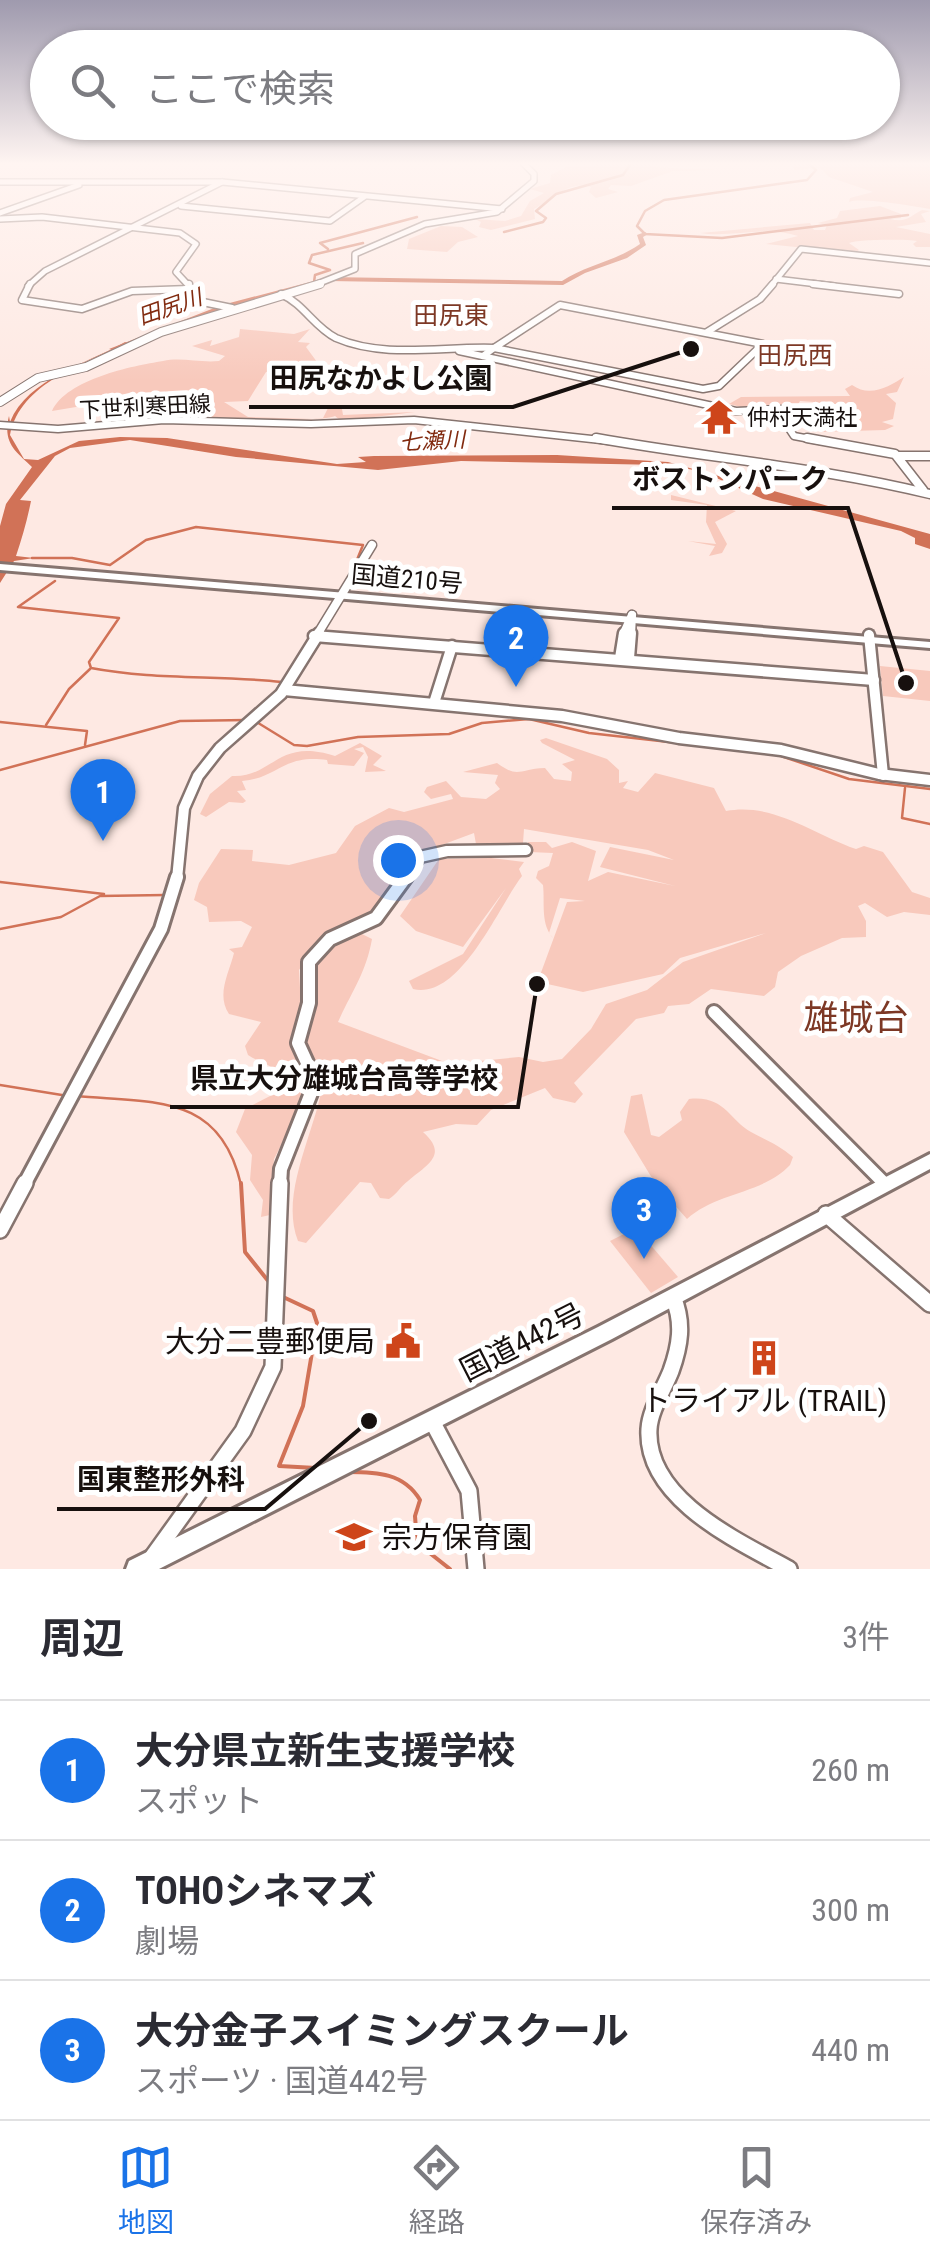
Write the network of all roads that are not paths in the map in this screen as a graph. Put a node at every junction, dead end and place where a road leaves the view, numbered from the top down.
1 (121, 235) edge
2 (185, 235) edge
3 (395, 235) edge
4 (930, 263) edge
5 (776, 279) junction
6 (190, 288) junction
7 (280, 293) junction
8 (899, 294) dead end
9 (228, 307) junction
10 (707, 332) junction
11 (430, 347) junction
12 (494, 348) junction
13 (483, 356) junction
14 (0, 402) edge
15 (0, 426) edge
16 (898, 456) junction
17 (930, 456) edge
18 (914, 482) junction
19 (902, 486) junction
20 (929, 494) edge
21 (372, 545) dead end
22 (0, 565) edge
23 (340, 594) junction
24 (631, 620) junction
25 (314, 635) junction
26 (869, 638) junction
27 (930, 642) edge
28 (452, 647) junction
29 (624, 657) junction
30 (873, 678) junction
31 (284, 690) junction
32 (434, 704) junction
33 (883, 775) junction
34 (930, 780) edge
35 (526, 850) dead end
36 (714, 1012) dead end
37 (930, 1161) edge
38 (884, 1183) junction
39 (826, 1214) junction
40 (0, 1230) edge
41 (672, 1297) junction
42 (930, 1304) edge
43 (432, 1421) junction
44 (144, 1566) edge
45 (476, 1569) edge
46 (789, 1569) edge

1 - 6 street
2 - 6 street
3 - 7 main road
4 - 5 street
5 - 8 street
5 - 10 street
6 - 9 street
7 - 9 main road
7 - 11 street
9 - 14 main road
10 - 12 street
10 - 12 street
11 - 12 street
11 - 13 street
12 - 13 street
13 - 16 street
15 - 19 street, 下世利寒田線
16 - 17 street
16 - 18 street
18 - 19 street
18 - 20 street
19 - 20 street, 下世利寒田線
21 - 23 street
22 - 23 highway, 国道210号
23 - 24 highway, 国道210号
23 - 25 street
24 - 26 highway, 国道210号
24 - 29 street
25 - 28 street
25 - 31 street
26 - 27 highway, 国道210号
26 - 30 street
28 - 29 street
28 - 32 street
29 - 30 street
30 - 33 street
31 - 32 street
31 - 40 street
32 - 33 street
33 - 34 street
35 - 44 street
36 - 38 street
37 - 38 highway, 国道442号
38 - 39 highway, 国道442号
39 - 41 highway, 国道442号
39 - 42 street
41 - 43 highway, 国道442号
41 - 46 street
43 - 44 highway, 国道442号
43 - 45 street

